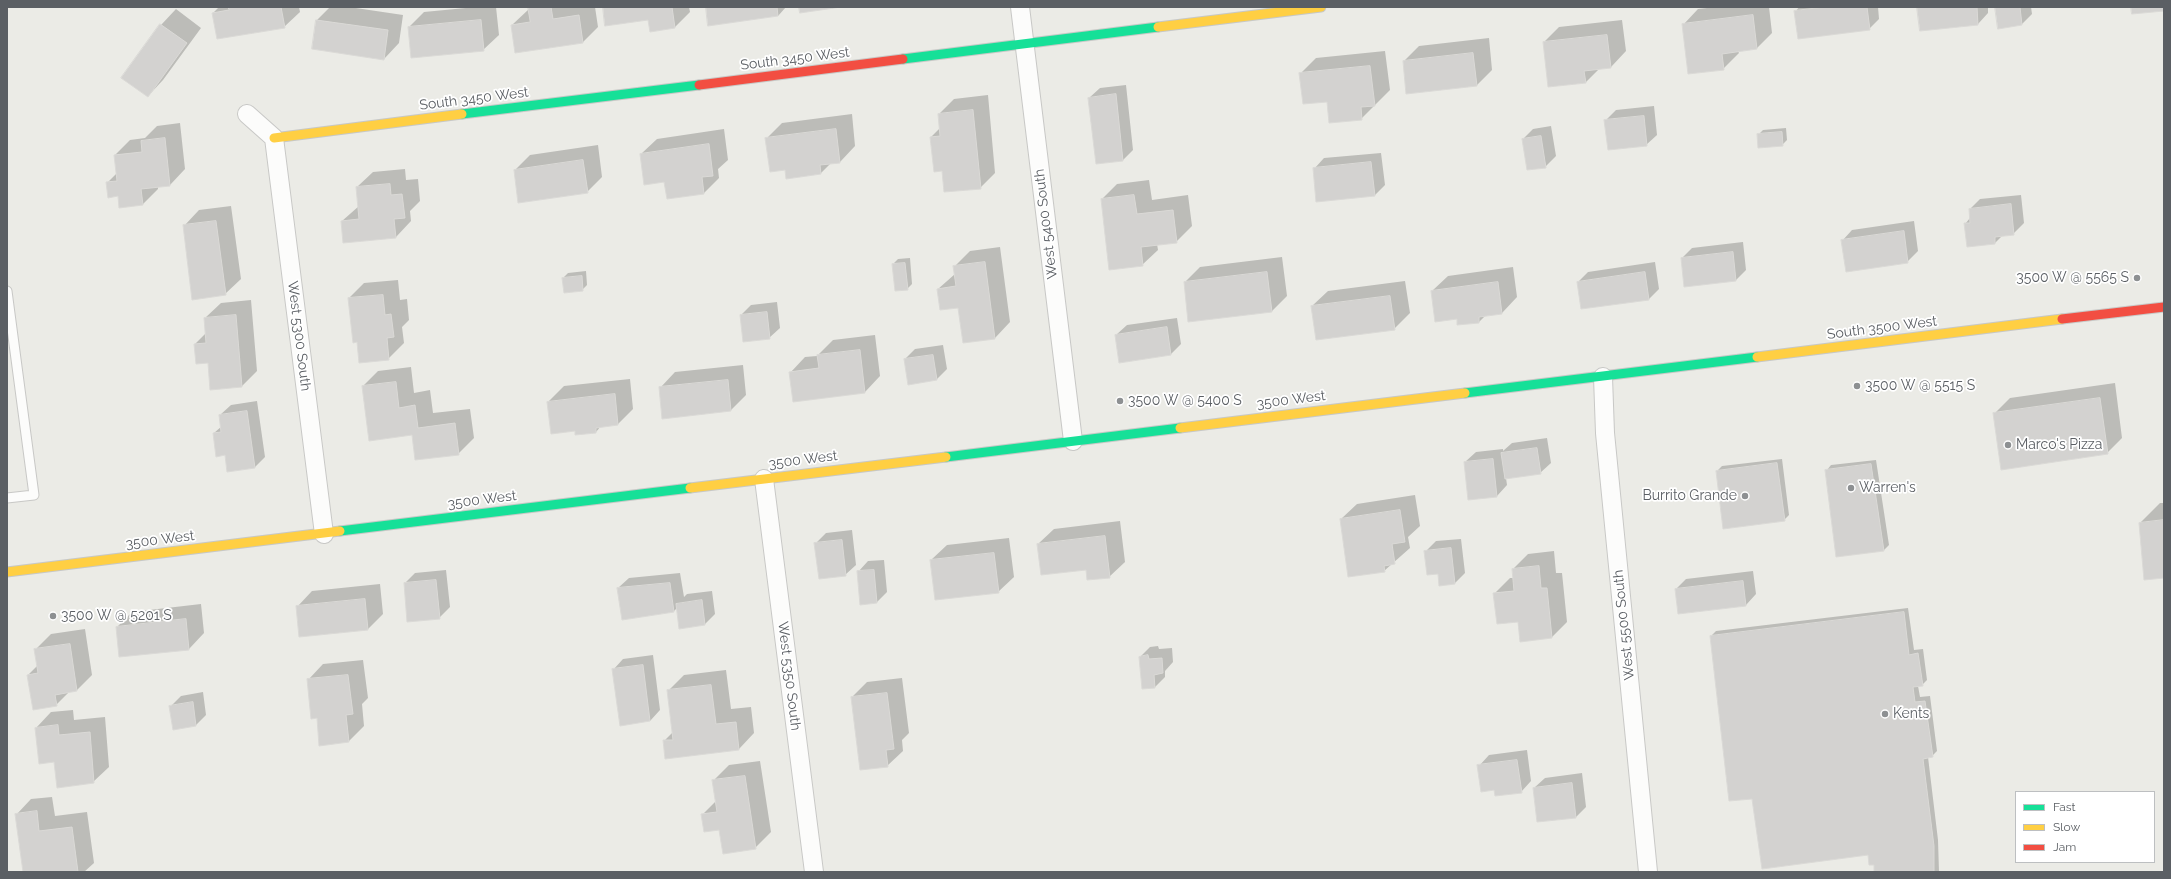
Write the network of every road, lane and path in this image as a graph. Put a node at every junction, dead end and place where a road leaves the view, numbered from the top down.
1 (1020, 7) edge
2 (1320, 7) edge
3 (1024, 44) junction
4 (246, 114) dead end
5 (274, 138) junction
6 (7, 291) edge
7 (2164, 308) edge
8 (1603, 377) junction
9 (1073, 441) junction
10 (764, 479) junction
11 (7, 498) edge
12 (324, 534) junction
13 (7, 572) edge
14 (814, 872) edge
15 (1648, 872) edge

1 - 3 street, West 5400 South
2 - 3 main road, South 3450 West
3 - 5 main road, South 3450 West
3 - 9 street, West 5400 South
4 - 5 street
5 - 12 street, West 5300 South
6 - 11 lane
7 - 8 main road, South 3500 West
8 - 9 main road, 3500 West
8 - 15 street, West 5500 South
9 - 10 main road, 3500 West
10 - 12 main road, 3500 West
10 - 14 street, West 5350 South
12 - 13 main road, 3500 West

